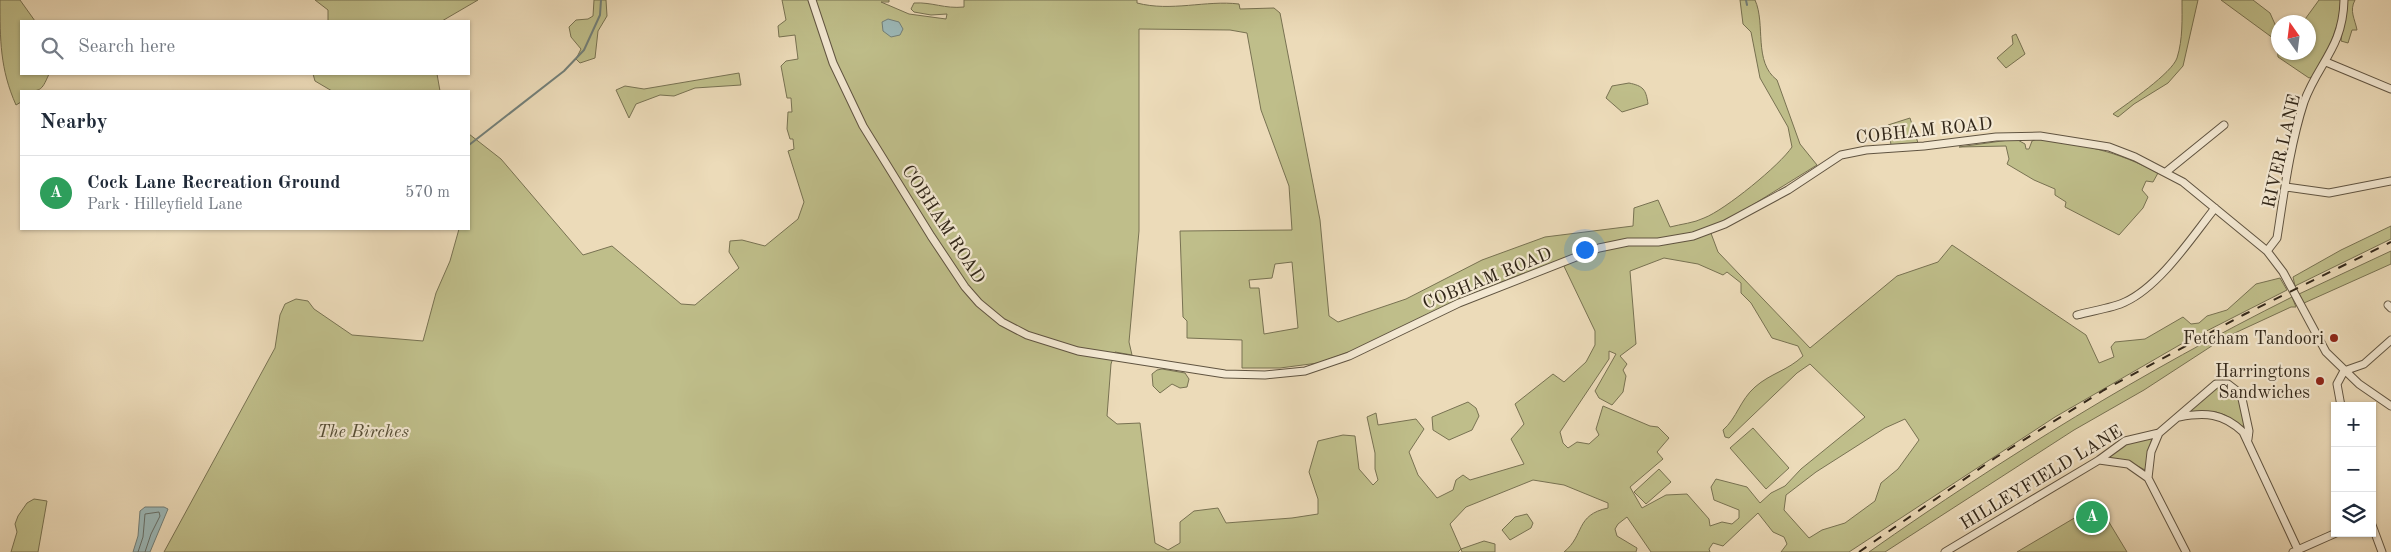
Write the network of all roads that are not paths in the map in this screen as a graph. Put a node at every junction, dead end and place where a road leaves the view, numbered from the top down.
1 (812, 0) edge
2 (2344, 0) edge
3 (2326, 62) junction
4 (2391, 89) edge
5 (2224, 125) dead end
6 (2166, 172) junction
7 (2391, 181) edge
8 (2286, 187) junction
9 (2215, 208) junction
10 (2266, 251) junction
11 (2077, 315) dead end
12 (2391, 340) edge
13 (2344, 371) junction
14 (2340, 402) edge
15 (2391, 406) edge
16 (2179, 417) junction
17 (2160, 433) junction
18 (2248, 439) junction
19 (2099, 460) junction
20 (2148, 478) junction
21 (2331, 535) edge
22 (2376, 536) edge
23 (2295, 551) edge
24 (1945, 552) edge
25 (2186, 552) edge
26 (2382, 552) edge

1 - 6 street, COBHAM ROAD
2 - 3 street, RIVER LANE
3 - 4 street
3 - 8 street, RIVER LANE
5 - 6 street
6 - 9 street, COBHAM ROAD
7 - 8 street
8 - 10 street, RIVER LANE
9 - 10 street, COBHAM ROAD
9 - 11 street
10 - 13 street, COBHAM ROAD
12 - 13 street
13 - 14 street
13 - 15 street, COBHAM ROAD
16 - 17 street, HILLEYFIELD LANE
16 - 18 street, HILLEYFIELD LANE
16 - 18 street, HILLEYFIELD LANE
17 - 19 street, HILLEYFIELD LANE
17 - 20 street
18 - 23 street, HILLEYFIELD LANE
19 - 20 street
19 - 24 street, HILLEYFIELD LANE
20 - 25 street
21 - 23 street
22 - 26 street

